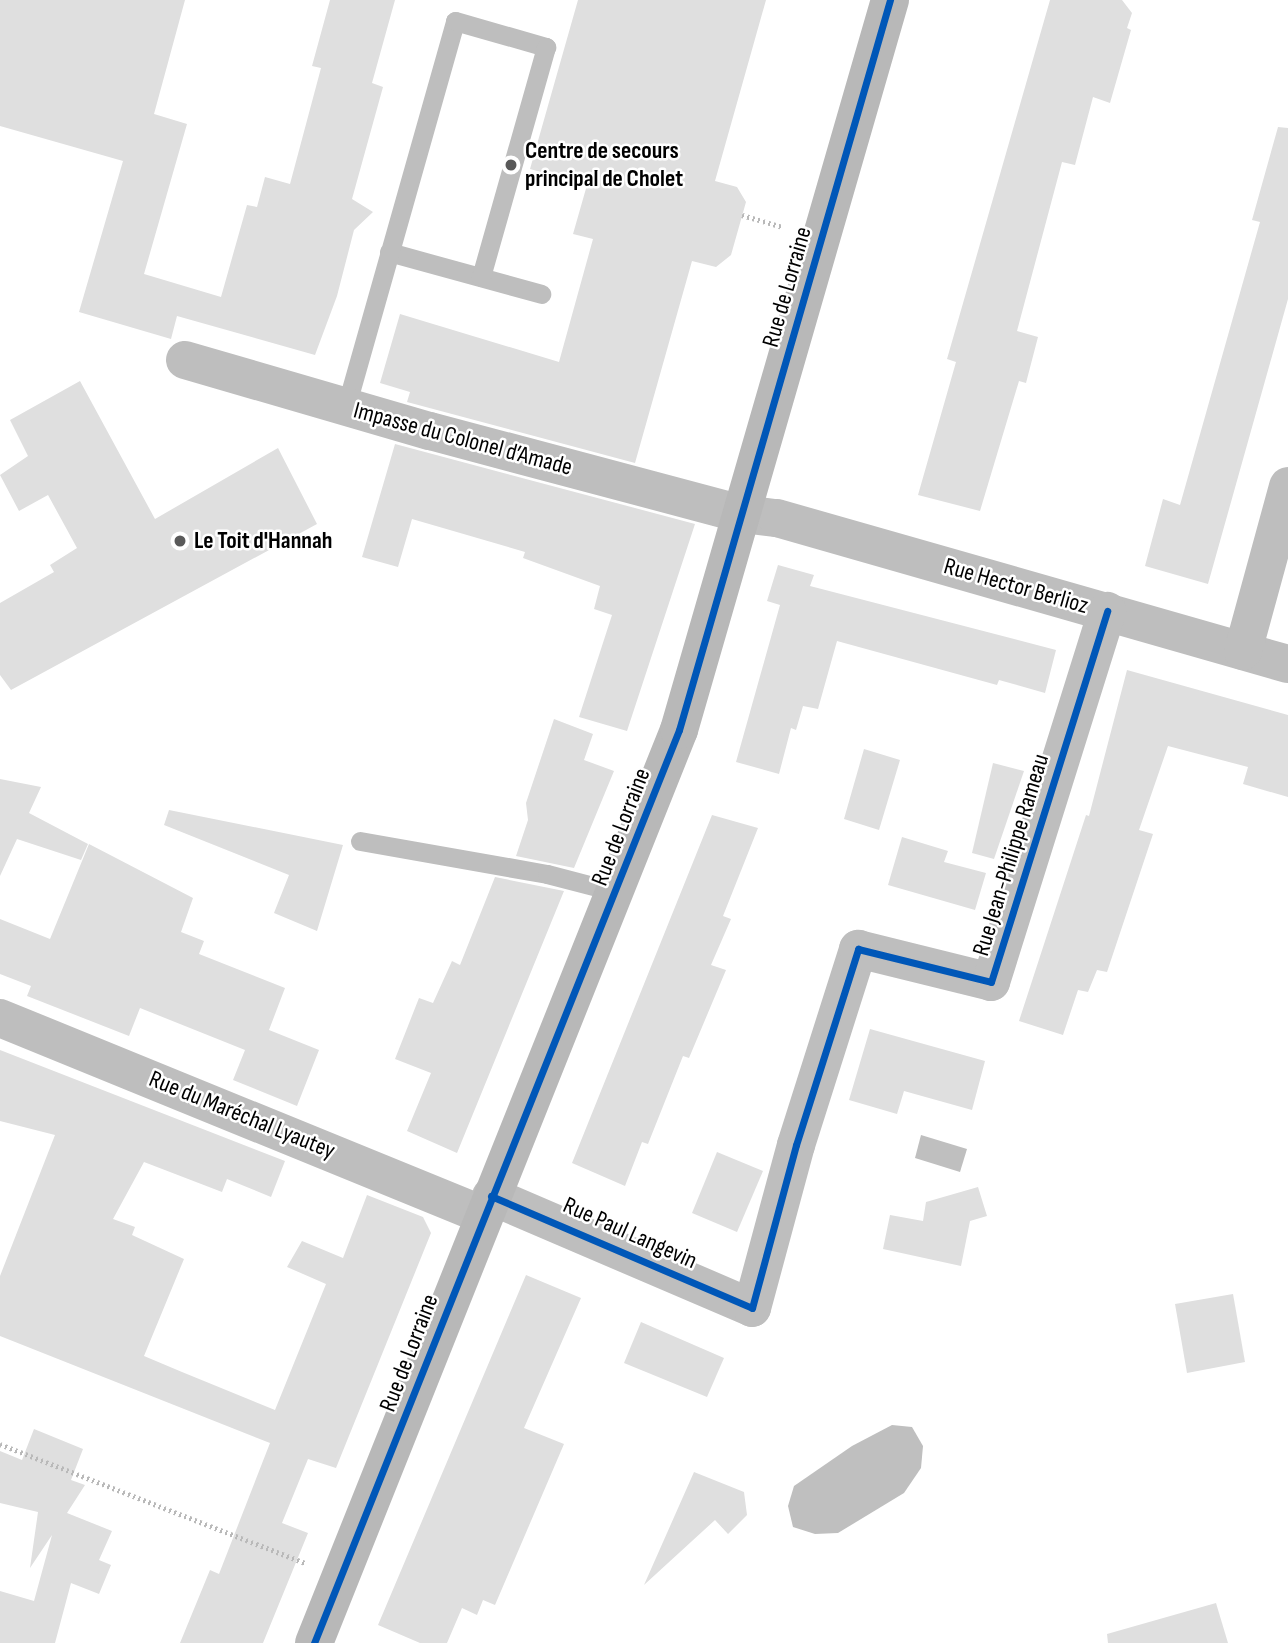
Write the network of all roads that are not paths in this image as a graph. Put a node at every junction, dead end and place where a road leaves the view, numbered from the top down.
1 (890, 0) edge
2 (389, 252) junction
3 (481, 277) junction
4 (541, 294) dead end
5 (185, 360) dead end
6 (346, 407) junction
7 (1288, 486) edge
8 (742, 514) junction
9 (1107, 611) junction
10 (1243, 651) junction
11 (1288, 664) edge
12 (360, 841) dead end
13 (616, 892) junction
14 (0, 1017) edge
15 (488, 1205) junction
16 (752, 1308) joint
17 (314, 1643) edge

1 - 8 main road, Rue de Lorraine
2 - 3 lane
2 - 3 lane
2 - 6 lane
3 - 4 lane
5 - 6 street, Impasse du Colonel d’Amade
6 - 8 street, Impasse du Colonel d’Amade
7 - 10 street
8 - 9 street, Rue Hector Berlioz
8 - 13 main road, Rue de Lorraine
9 - 10 street, Rue Hector Berlioz
9 - 16 street, Rue Jean-Philippe Rameau
10 - 11 street, Rue Hector Berlioz
12 - 13 lane
13 - 15 main road, Rue de Lorraine
14 - 15 street, Rue du Maréchal Lyautey
15 - 16 street, Rue Paul Langevin
15 - 17 main road, Rue de Lorraine

